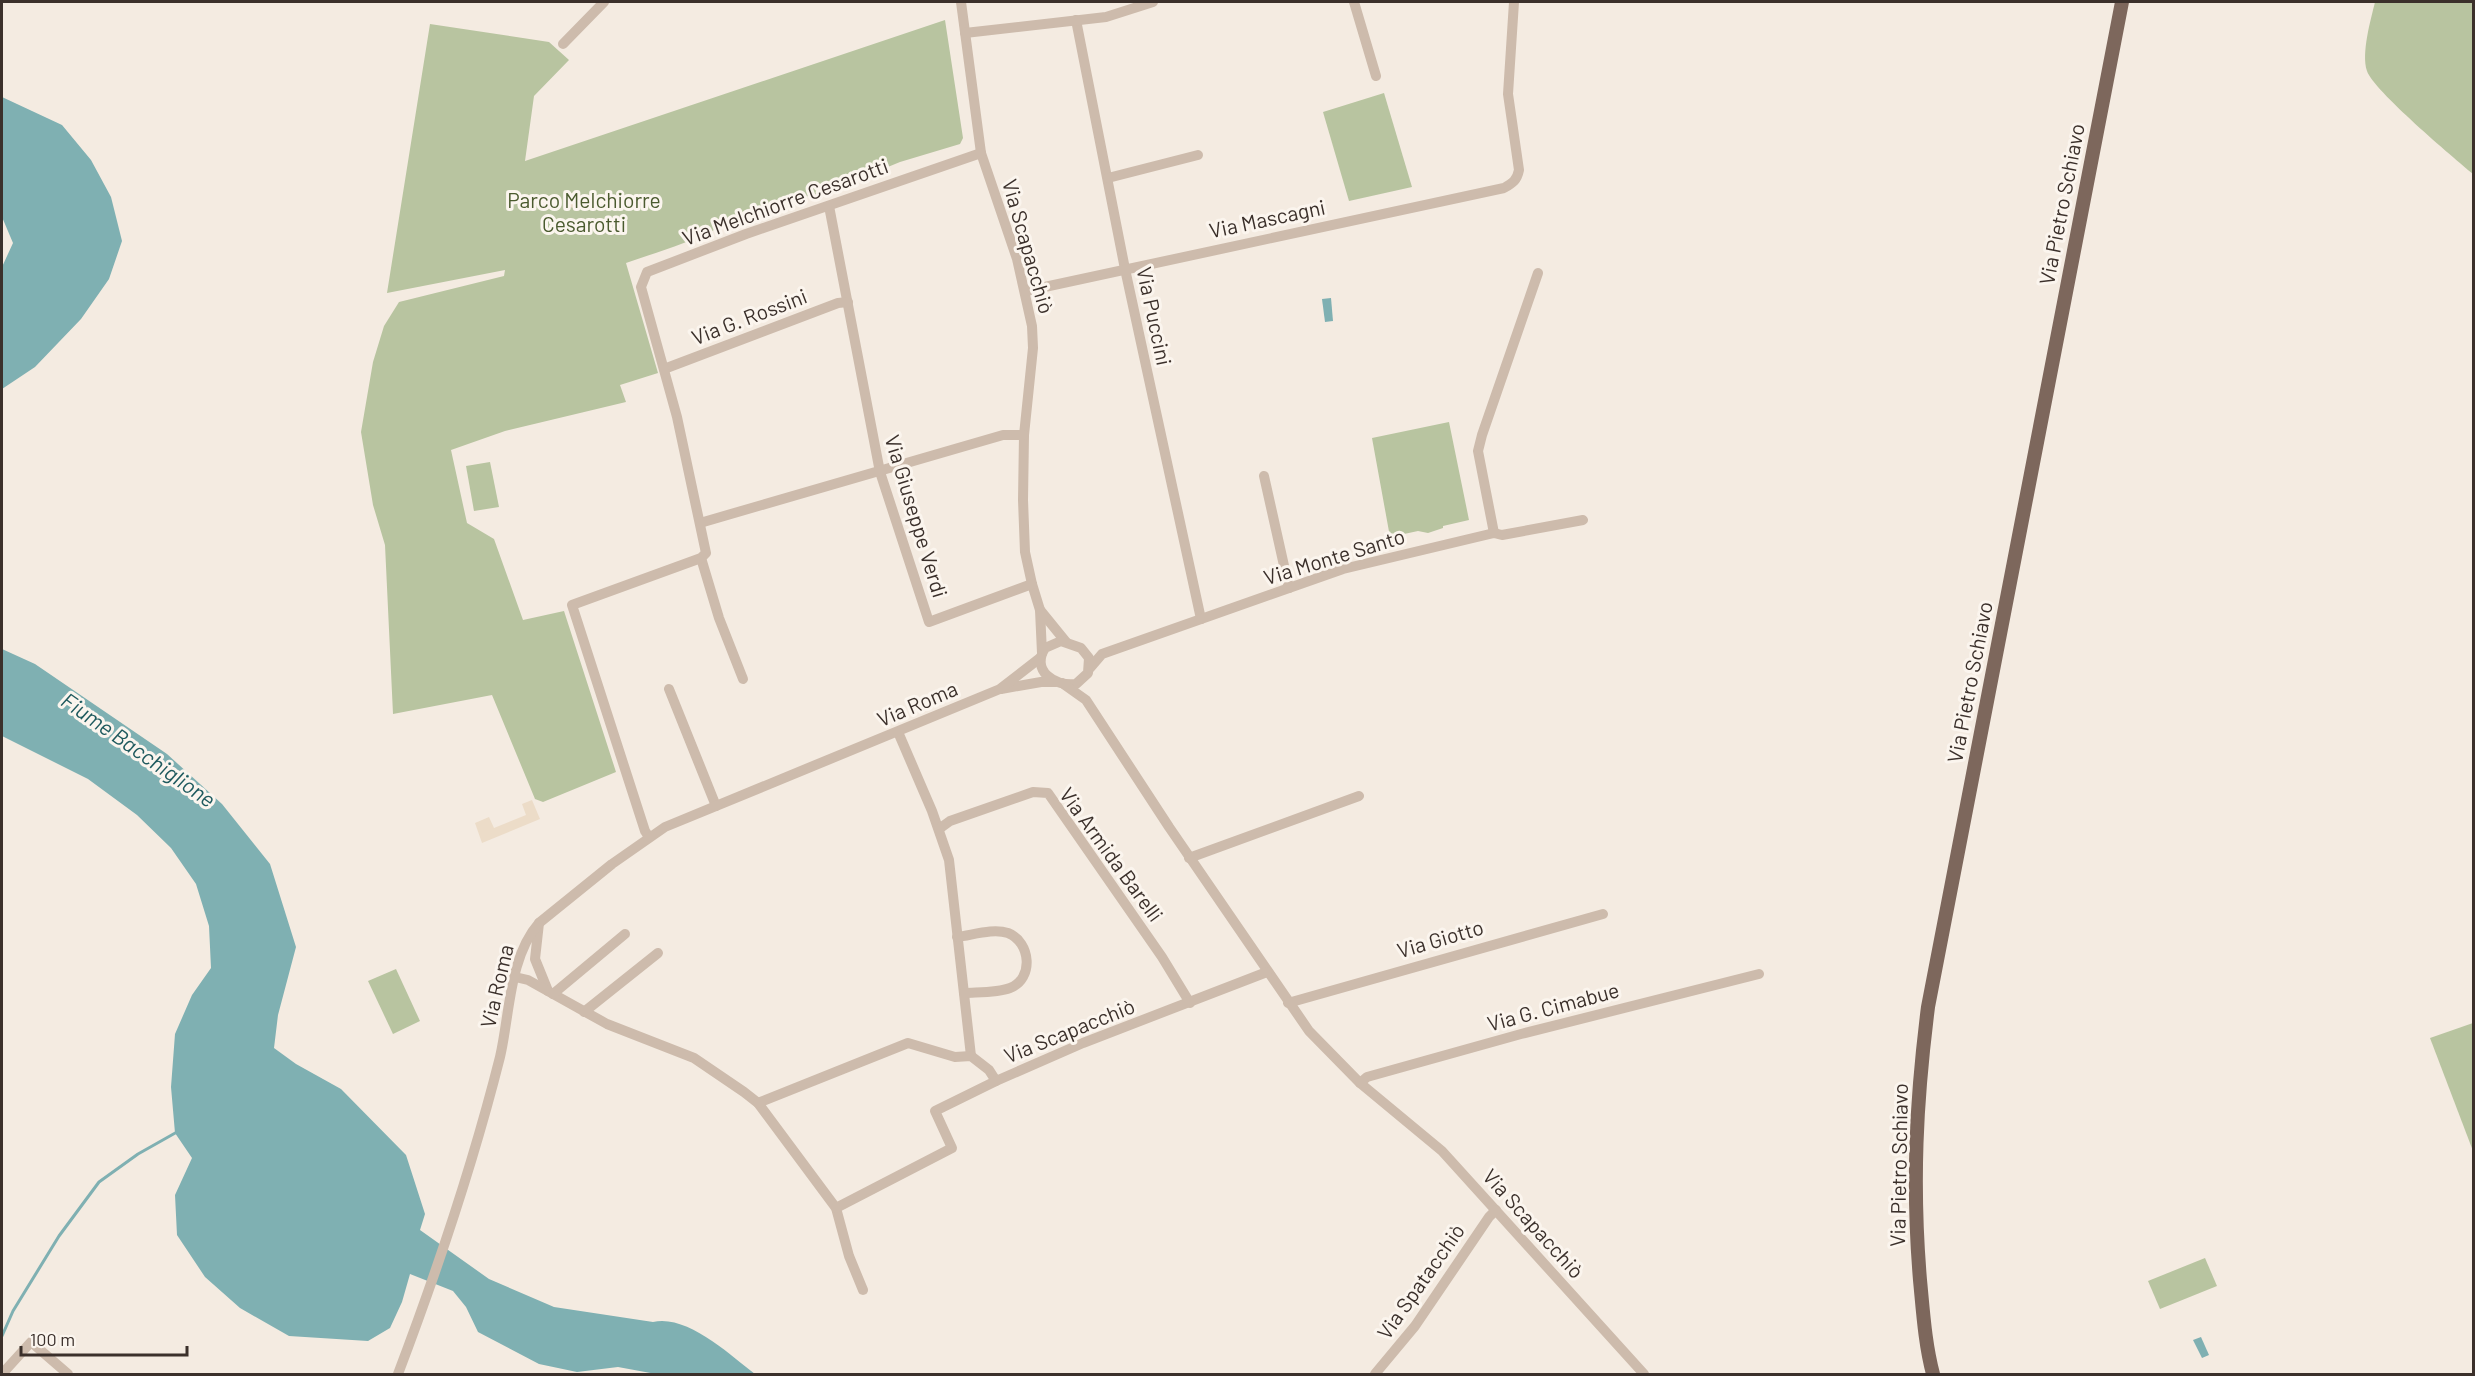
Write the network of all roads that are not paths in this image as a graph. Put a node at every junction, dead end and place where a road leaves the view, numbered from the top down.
1 (604, 2) edge
2 (961, 2) edge
3 (1153, 2) edge
4 (1354, 2) edge
5 (1514, 2) edge
6 (2122, 2) edge
7 (1076, 20) junction
8 (965, 33) junction
9 (563, 44) dead end
10 (1377, 76) dead end
11 (981, 153) junction
12 (1198, 155) dead end
13 (1108, 178) junction
14 (829, 206) junction
15 (1125, 269) junction
16 (1538, 273) dead end
17 (1026, 291) junction
18 (848, 302) junction
19 (664, 369) junction
20 (1024, 435) junction
21 (880, 472) junction
22 (1264, 476) dead end
23 (1583, 520) dead end
24 (700, 523) junction
25 (1494, 533) junction
26 (701, 558) junction
27 (1032, 584) junction
28 (1288, 588) junction
29 (1040, 610) junction
30 (1201, 619) junction
31 (1066, 642) junction
32 (1086, 651) junction
33 (1102, 654) junction
34 (1041, 656) junction
35 (1089, 671) junction
36 (743, 679) dead end
37 (1060, 683) junction
38 (669, 689) dead end
39 (1000, 689) junction
40 (1086, 699) junction
41 (898, 732) junction
42 (1359, 796) dead end
43 (716, 806) junction
44 (939, 829) junction
45 (649, 837) junction
46 (1189, 858) junction
47 (1603, 914) dead end
48 (539, 923) junction
49 (625, 934) dead end
50 (957, 937) junction
51 (658, 952) dead end
52 (520, 956) junction
53 (1267, 972) junction
54 (540, 974) junction
55 (1759, 974) dead end
56 (515, 976) junction
57 (551, 993) junction
58 (964, 993) junction
59 (1190, 1003) junction
60 (1288, 1003) junction
61 (584, 1012) junction
62 (970, 1056) junction
63 (996, 1081) junction
64 (1360, 1083) junction
65 (758, 1103) junction
66 (836, 1208) junction
67 (1496, 1210) junction
68 (862, 1290) dead end
69 (2, 1374) edge
70 (68, 1374) edge
71 (398, 1374) edge
72 (1375, 1374) edge
73 (1644, 1374) edge
74 (1933, 1374) edge

1 - 9 street
2 - 8 street, Via Scapacchiò
3 - 7 street
4 - 10 street
5 - 15 street, Via Mascagni
6 - 74 main road, Via Pietro Schiavo
7 - 8 street
7 - 13 street, Via Puccini
8 - 11 street, Via Scapacchiò
11 - 14 street, Via Melchiorre Cesarotti
11 - 17 street, Via Scapacchiò
12 - 13 street
13 - 15 street, Via Puccini
14 - 18 street, Via Giuseppe Verdi
14 - 19 street, Via Melchiorre Cesarotti
15 - 17 street, Via Mascagni
15 - 30 street, Via Puccini
16 - 25 street
17 - 20 street, Via Scapacchiò
18 - 19 street, Via G. Rossini
18 - 21 street, Via Giuseppe Verdi
19 - 24 street, Via Melchiorre Cesarotti
20 - 21 street
20 - 27 street, Via Scapacchiò
21 - 24 street
21 - 27 street, Via Giuseppe Verdi
22 - 28 street
23 - 25 street, Via Monte Santo
24 - 26 street, Via Melchiorre Cesarotti
25 - 28 street, Via Monte Santo
26 - 36 street, Via Melchiorre Cesarotti
26 - 45 street
27 - 29 street, Via Scapacchiò
28 - 30 street, Via Monte Santo
29 - 31 street, Via Scapacchiò
29 - 34 street, Via Scapacchiò
30 - 33 street, Via Monte Santo
31 - 32 street
31 - 34 street
32 - 33 street
32 - 35 street
33 - 35 street, Via Monte Santo
34 - 37 street
34 - 39 street, Via Roma
35 - 37 street
35 - 40 street
37 - 39 street, Via Roma
37 - 40 street, Via Scapacchiò
38 - 43 street
39 - 41 street, Via Roma
40 - 46 street, Via Scapacchiò
41 - 43 street, Via Roma
41 - 44 street
42 - 46 street
43 - 45 street, Via Roma
44 - 50 street
44 - 59 street, Via Armida Barelli
45 - 48 street, Via Roma
46 - 53 street, Via Scapacchiò
47 - 60 street, Via Giotto
48 - 52 street, Via Roma
48 - 54 street
49 - 57 street
50 - 58 street
50 - 58 street
51 - 61 street
52 - 54 street
52 - 56 street, Via Roma
53 - 59 street, Via Scapacchiò
53 - 60 street, Via Scapacchiò
54 - 57 street
55 - 64 street, Via G. Cimabue
56 - 57 street
56 - 71 street, Via Roma
57 - 61 street
58 - 62 street
59 - 63 street, Via Scapacchiò
60 - 64 street, Via Scapacchiò
61 - 65 street
62 - 63 street, Via Scapacchiò
62 - 65 street
63 - 66 street
64 - 67 street, Via Scapacchiò
65 - 66 street
66 - 68 street
67 - 72 street, Via Spatacchiò
67 - 73 street, Via Scapacchiò
69 - 70 street

